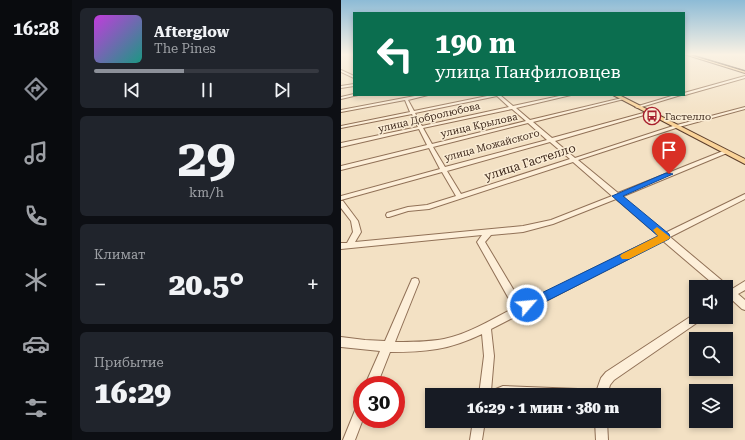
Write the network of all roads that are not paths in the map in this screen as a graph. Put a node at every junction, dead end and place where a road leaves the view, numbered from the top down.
1 (353, 76) edge
2 (745, 77) edge
3 (341, 78) edge
4 (353, 85) edge
5 (341, 87) edge
6 (685, 94) edge
7 (353, 96) edge
8 (421, 96) edge
9 (493, 96) edge
10 (499, 96) edge
11 (565, 96) edge
12 (616, 96) edge
13 (676, 96) edge
14 (341, 98) edge
15 (406, 99) junction
16 (621, 99) junction
17 (637, 107) junction
18 (512, 108) junction
19 (745, 108) edge
20 (341, 111) edge
21 (414, 112) junction
22 (649, 113) junction
23 (529, 122) junction
24 (341, 127) edge
25 (676, 127) junction
26 (421, 128) junction
27 (549, 139) junction
28 (341, 146) edge
29 (431, 146) junction
30 (725, 152) junction
31 (574, 160) junction
32 (745, 162) edge
33 (341, 168) edge
34 (443, 168) junction
35 (459, 196) junction
36 (617, 196) junction
37 (745, 196) edge
38 (341, 198) edge
39 (341, 203) edge
40 (389, 215) dead end
41 (489, 232) junction
42 (665, 237) junction
43 (349, 245) junction
44 (341, 246) edge
45 (715, 280) edge
46 (415, 282) dead end
47 (745, 285) edge
48 (733, 291) edge
49 (733, 298) edge
50 (745, 306) edge
51 (520, 309) junction
52 (689, 322) edge
53 (486, 327) junction
54 (341, 342) edge
55 (387, 346) junction
56 (375, 376) edge
57 (486, 388) edge
58 (603, 388) edge
59 (354, 428) edge
60 (478, 428) edge
61 (601, 428) edge
62 (349, 440) edge
63 (476, 440) edge
64 (602, 440) edge

1 - 3 street
2 - 6 street
4 - 5 street
7 - 14 street
8 - 15 street
9 - 21 street
10 - 18 street
11 - 18 street, улица Добролюбова
12 - 16 main road
13 - 17 street
15 - 20 street
15 - 21 street
16 - 17 main road
16 - 23 street, улица Крылова
17 - 22 main road
18 - 23 street
18 - 26 street, улица Добролюбова
19 - 25 street, улица Гастелло
21 - 24 street
21 - 26 street
22 - 25 main road
22 - 27 street, улица Можайского
23 - 27 street
23 - 29 street, улица Крылова
25 - 30 main road
25 - 31 street, улица Гастелло
26 - 28 street, улица Добролюбова
26 - 29 street
27 - 31 street
27 - 34 street, улица Можайского
29 - 33 street, улица Крылова
29 - 34 street
30 - 32 main road
30 - 36 street
31 - 35 street, улица Гастелло
31 - 36 street
34 - 35 street
34 - 38 street, улица Можайского
35 - 40 street, улица Гастелло
36 - 41 street
36 - 42 street
37 - 42 street
39 - 43 street
41 - 43 street
41 - 51 street
42 - 45 street
42 - 51 street
43 - 44 street
46 - 55 street
47 - 48 street
49 - 50 street
51 - 53 street
52 - 58 street
53 - 55 street
53 - 57 street
54 - 55 street
55 - 56 street
59 - 62 street
60 - 63 street
61 - 64 street

